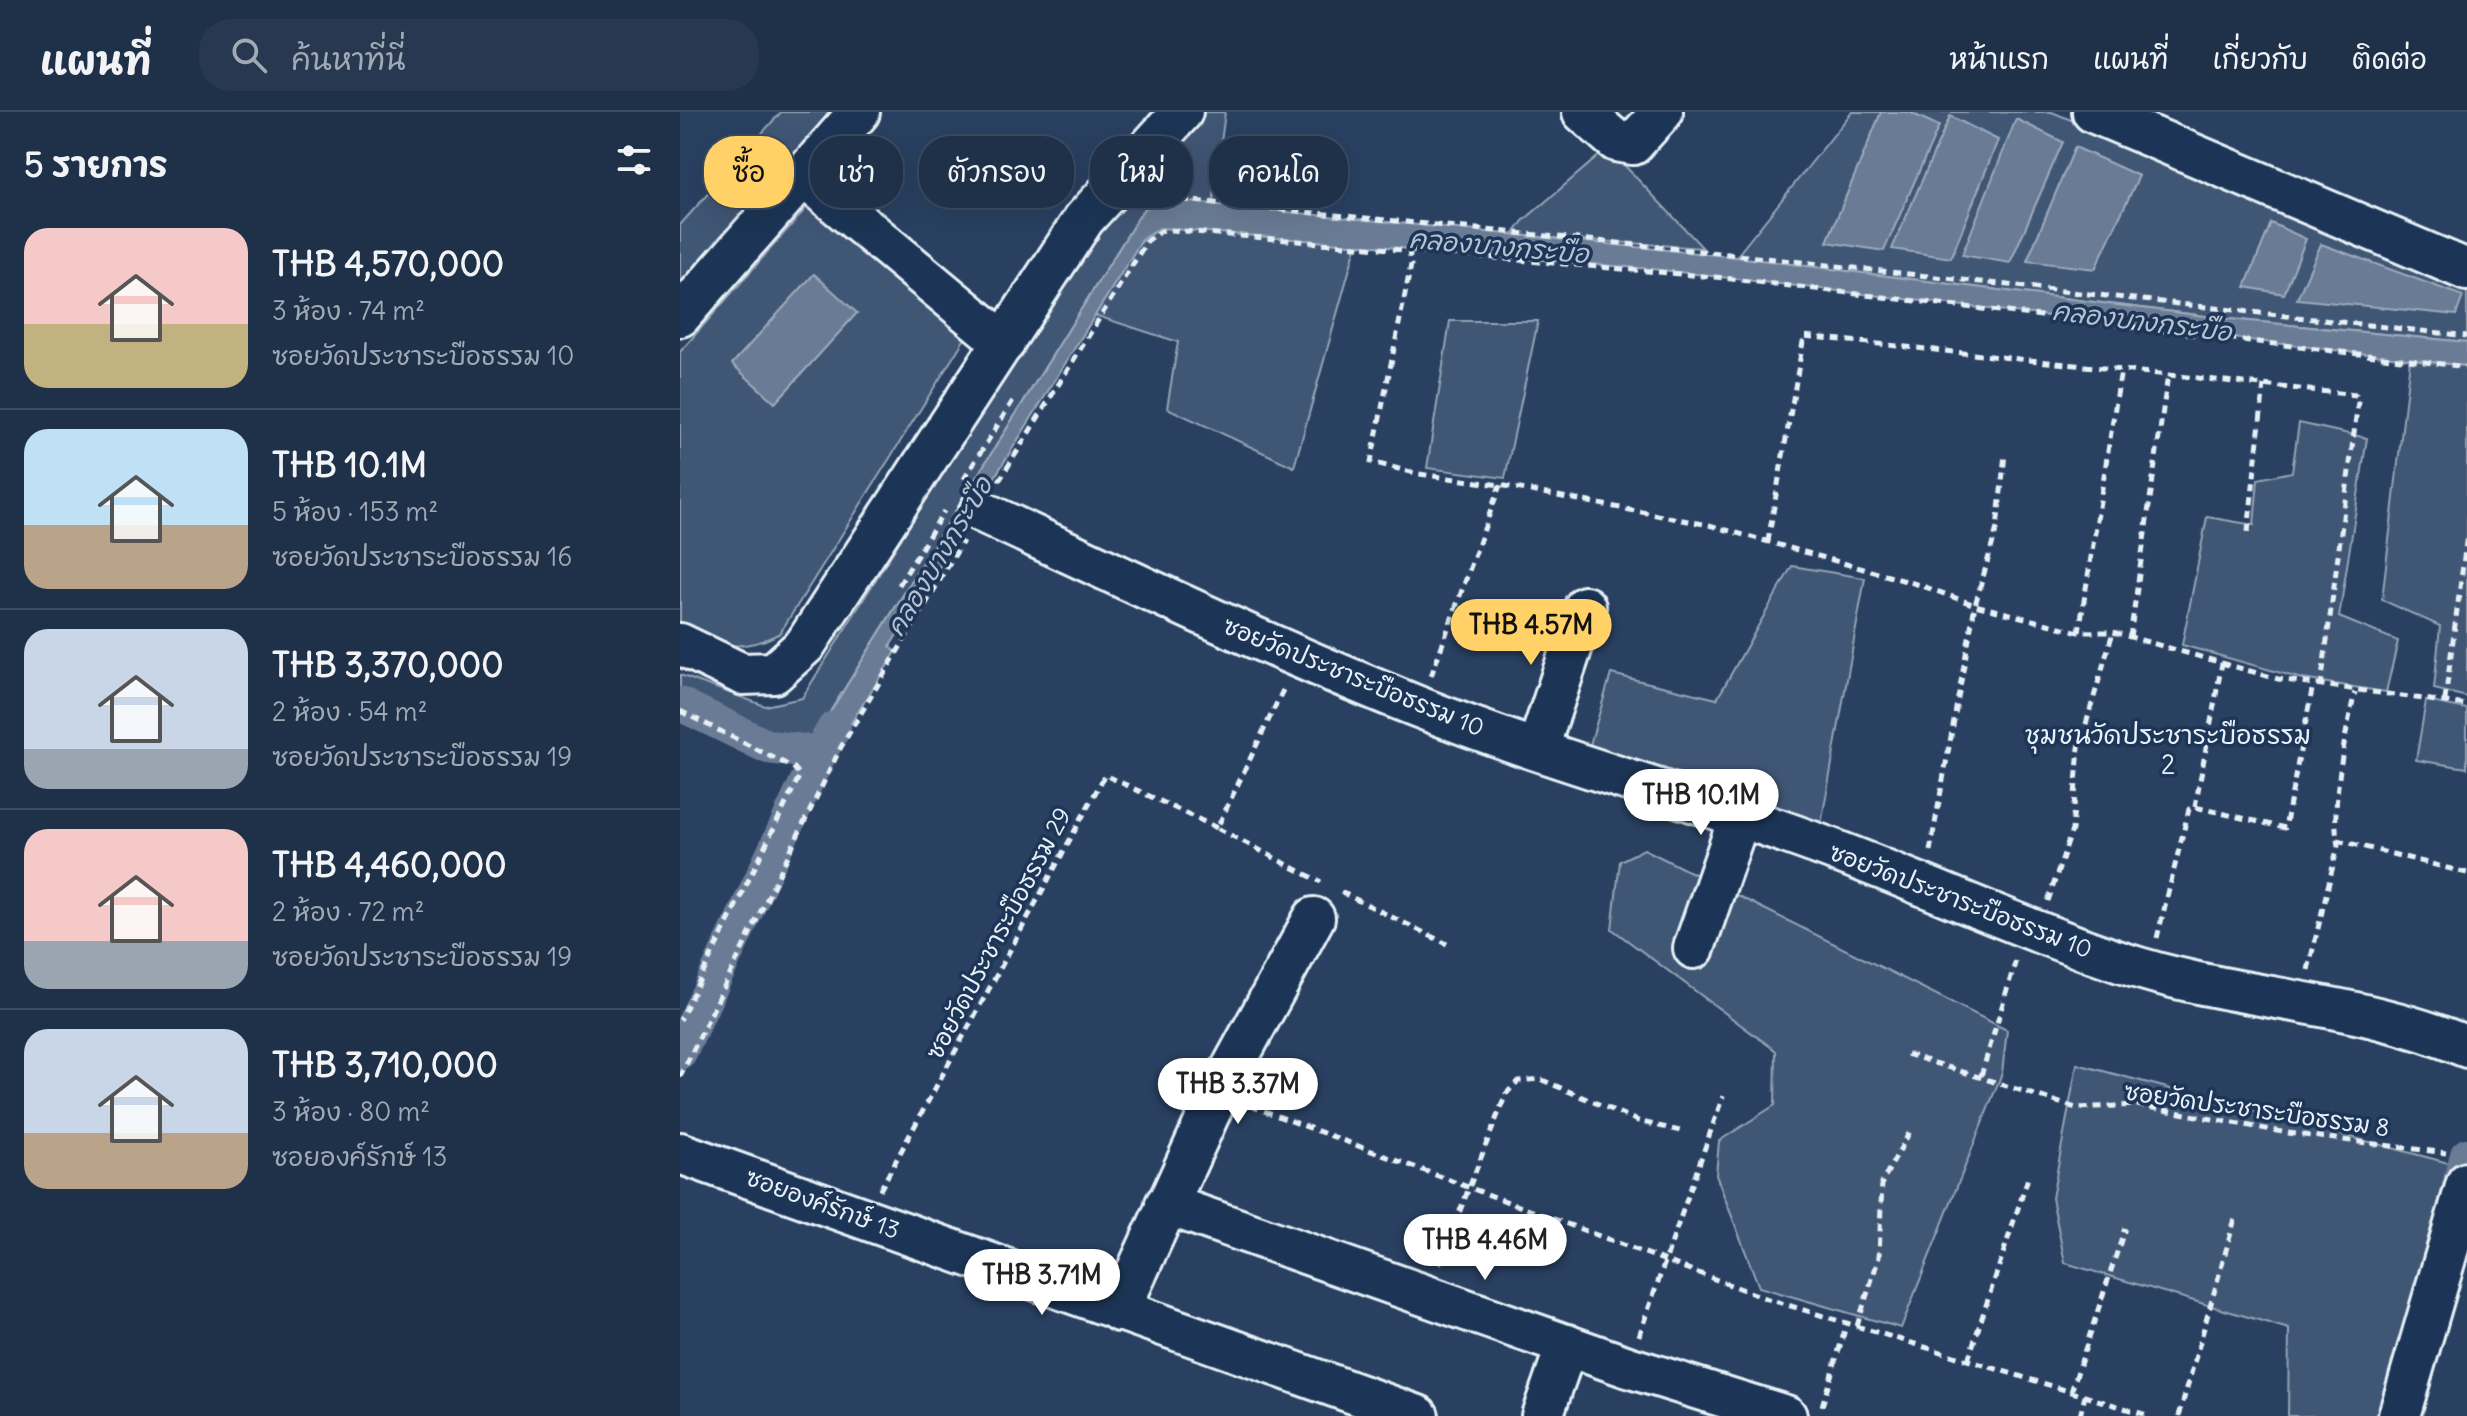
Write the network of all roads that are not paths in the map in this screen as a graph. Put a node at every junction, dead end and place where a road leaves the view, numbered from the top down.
1 (859, 112) edge
2 (1182, 112) edge
3 (1583, 112) edge
4 (1662, 112) edge
5 (2093, 112) edge
6 (803, 176) junction
7 (2467, 270) edge
8 (680, 316) edge
9 (1004, 343) junction
10 (961, 503) road end
11 (1585, 607) dead end
12 (680, 644) edge
13 (1538, 748) junction
14 (1740, 816) junction
15 (1314, 918) dead end
16 (1694, 948) dead end
17 (2467, 1047) edge
18 (680, 1153) edge
19 (2460, 1169) edge
20 (1166, 1204) junction
21 (1119, 1311) junction
22 (1567, 1345) junction
23 (1418, 1416) edge
24 (1542, 1416) edge
25 (1786, 1416) edge
26 (2399, 1416) edge

1 - 6 street
2 - 9 street
3 - 4 street
5 - 7 street
6 - 8 street
6 - 9 street
9 - 12 street
10 - 13 street, ซอยวัดประชาระบือธรรม 10
11 - 13 street
13 - 14 street, ซอยวัดประชาระบือธรรม 10
14 - 16 street
14 - 17 street, ซอยวัดประชาระบือธรรม 10
15 - 20 street
18 - 21 street, ซอยองค์รักษ์ 13
19 - 26 street
20 - 21 street
20 - 22 street
21 - 23 street, ซอยองค์รักษ์ 13
22 - 24 street
22 - 25 street

